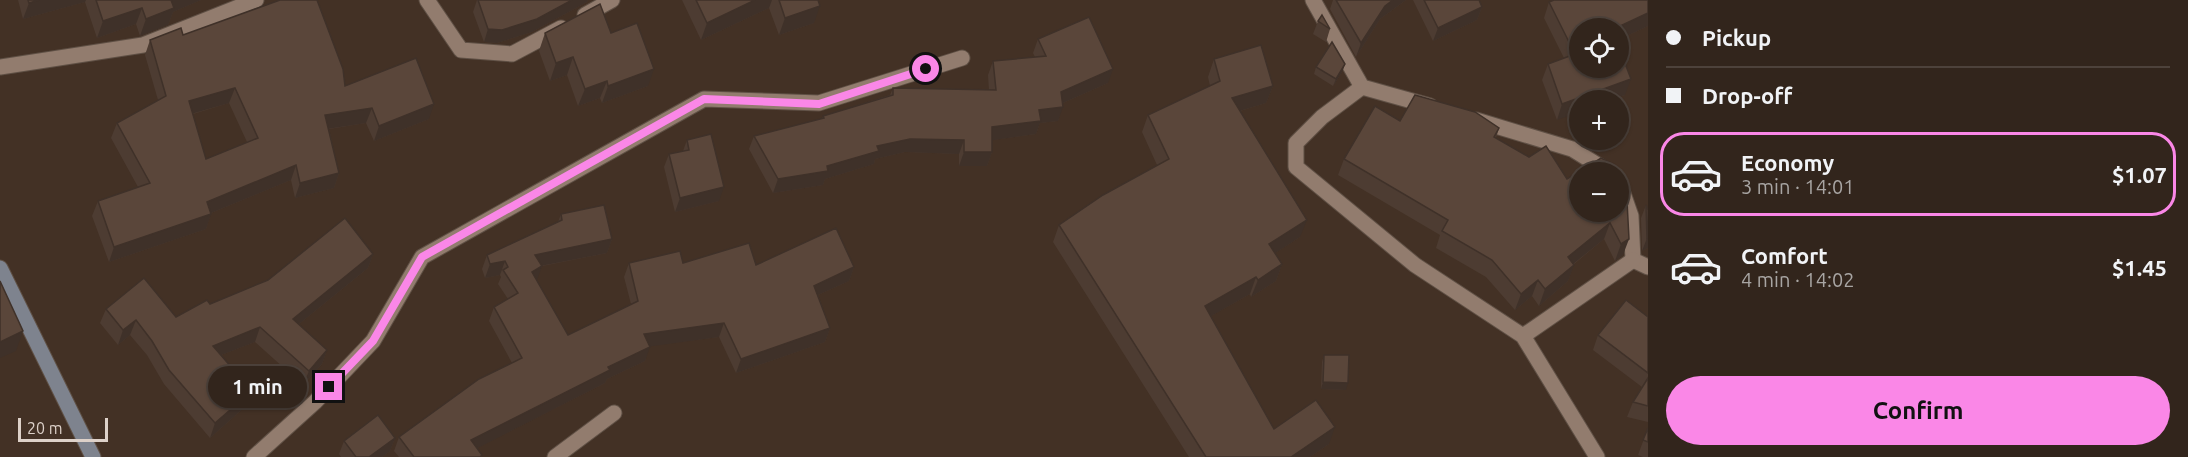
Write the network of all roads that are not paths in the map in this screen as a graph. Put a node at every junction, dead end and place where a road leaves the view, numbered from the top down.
1 (256, 0) edge
2 (427, 0) edge
3 (612, 0) edge
4 (1313, 0) edge
5 (962, 58) dead end
6 (0, 67) edge
7 (1362, 87) junction
8 (1442, 109) edge
9 (1463, 116) edge
10 (1593, 162) edge
11 (1629, 210) edge
12 (1633, 260) junction
13 (1648, 267) edge
14 (0, 268) edge
15 (1523, 336) junction
16 (614, 413) dead end
17 (93, 457) edge
18 (254, 457) edge
19 (555, 457) edge
20 (1597, 457) edge

1 - 6 street
2 - 3 street
4 - 7 street
5 - 18 street
7 - 8 street
7 - 15 street
9 - 10 street
11 - 12 street
12 - 13 street
12 - 15 street
14 - 17 main road
15 - 20 street
16 - 19 street

